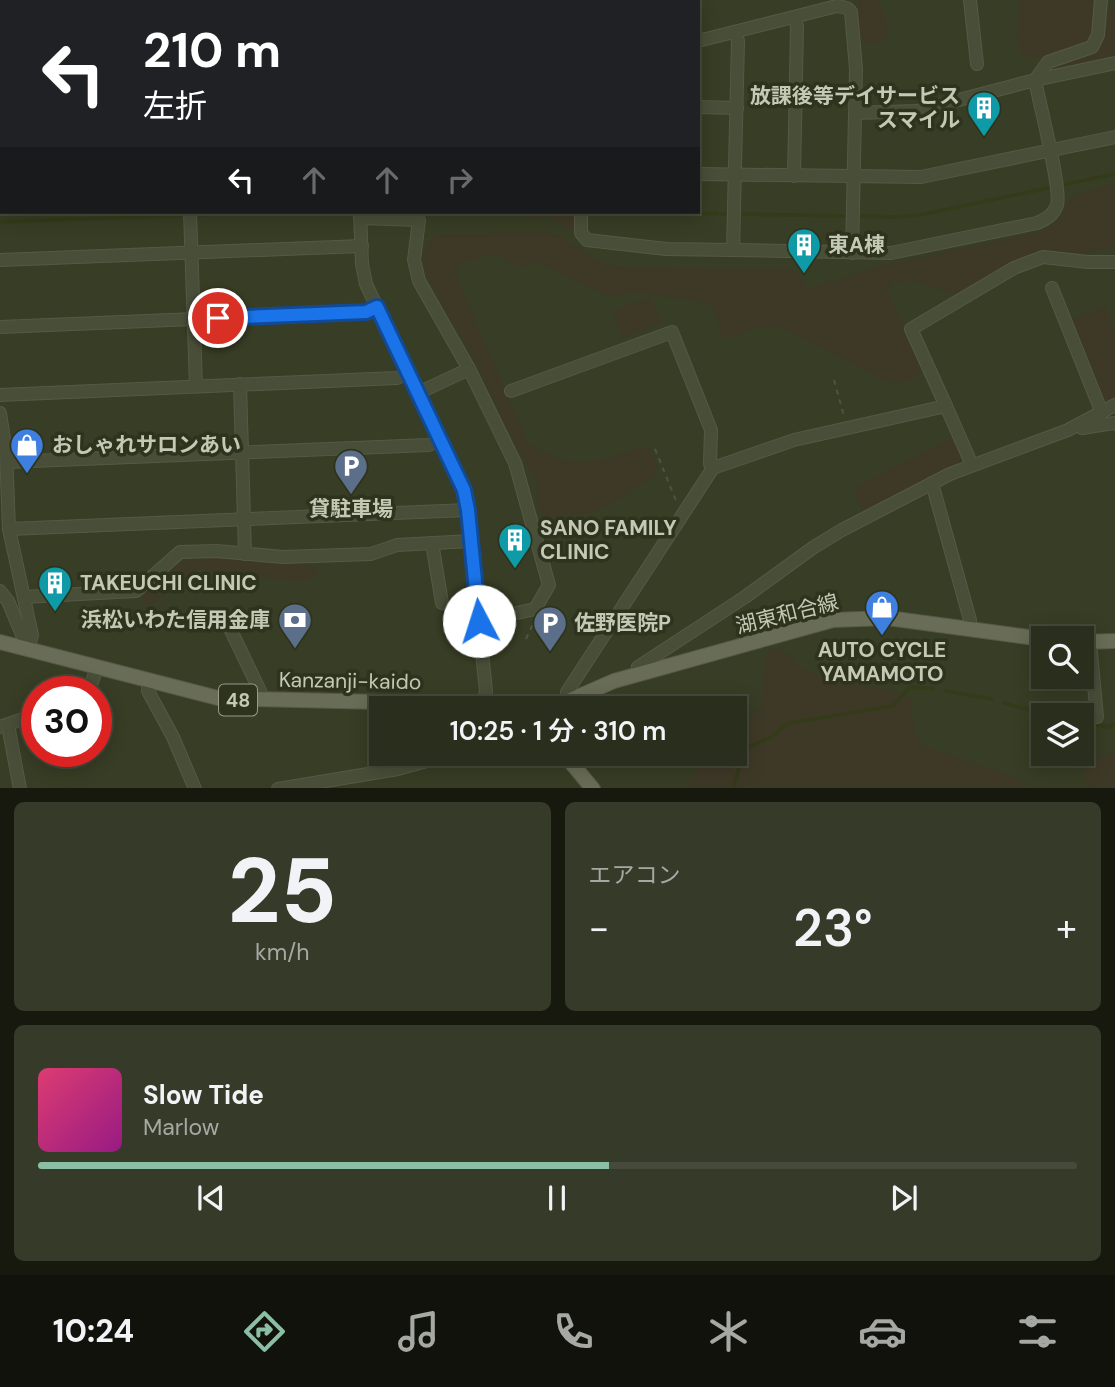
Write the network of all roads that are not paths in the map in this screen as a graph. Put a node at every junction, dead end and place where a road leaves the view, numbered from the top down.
1 (970, 0) edge
2 (1101, 0) edge
3 (795, 17) junction
4 (736, 32) junction
5 (700, 41) edge
6 (1115, 63) edge
7 (977, 64) dead end
8 (1035, 80) junction
9 (700, 107) edge
10 (737, 108) junction
11 (855, 113) junction
12 (1115, 137) edge
13 (1050, 151) junction
14 (700, 174) edge
15 (735, 174) junction
16 (794, 176) junction
17 (854, 177) junction
18 (190, 214) edge
19 (581, 214) edge
20 (360, 215) edge
21 (362, 246) junction
22 (733, 250) junction
23 (191, 252) junction
24 (852, 253) junction
25 (0, 260) edge
26 (1115, 262) edge
27 (1052, 288) dead end
28 (377, 307) junction
29 (193, 319) junction
30 (0, 327) edge
31 (469, 369) junction
32 (408, 373) junction
33 (240, 384) junction
34 (196, 386) junction
35 (511, 391) dead end
36 (418, 393) junction
37 (0, 395) edge
38 (1115, 405) edge
39 (946, 406) junction
40 (0, 413) edge
41 (1102, 413) junction
42 (1115, 423) edge
43 (1068, 430) junction
44 (440, 440) junction
45 (243, 453) junction
46 (6, 462) junction
47 (972, 465) junction
48 (713, 468) junction
49 (932, 483) junction
50 (468, 510) junction
51 (245, 520) junction
52 (9, 529) junction
53 (471, 541) junction
54 (432, 543) junction
55 (245, 554) junction
56 (0, 591) edge
57 (24, 597) junction
58 (442, 603) dead end
59 (226, 620) dead end
60 (479, 621) junction
61 (968, 629) junction
62 (1031, 637) edge
63 (1115, 641) edge
64 (0, 642) edge
65 (1094, 642) edge
66 (28, 649) junction
67 (97, 667) junction
68 (640, 674) junction
69 (94, 676) edge
70 (149, 681) junction
71 (1093, 689) edge
72 (487, 696) edge
73 (569, 696) edge
74 (577, 696) edge
75 (259, 700) junction
76 (369, 703) edge
77 (1097, 717) dead end
78 (21, 720) edge
79 (4, 726) edge
80 (409, 766) edge
81 (574, 766) edge
82 (20, 788) edge
83 (195, 788) edge
84 (284, 788) edge
85 (592, 788) edge

1 - 7 street
2 - 8 street
3 - 4 street
3 - 11 street
3 - 16 street
4 - 5 street
4 - 10 street
6 - 8 street
8 - 11 street
8 - 13 street
9 - 10 street
10 - 15 street
11 - 17 street
12 - 13 street
13 - 17 street
13 - 24 street
14 - 15 street
15 - 16 street
15 - 22 street
16 - 17 street
17 - 24 street
18 - 23 street
19 - 22 street
20 - 21 street
20 - 31 street
21 - 23 street
21 - 28 street
22 - 24 street
23 - 25 street
23 - 29 street
26 - 39 street
27 - 41 street
28 - 29 street
28 - 32 street
29 - 30 street
29 - 34 street
31 - 36 street
31 - 60 street
32 - 33 street
32 - 36 street
33 - 34 street
33 - 45 street
34 - 37 street
35 - 48 street
36 - 44 street
38 - 41 street
39 - 47 street
39 - 48 street
40 - 46 street
41 - 43 street
42 - 43 street
43 - 47 street
44 - 45 street
44 - 50 street
45 - 46 street
45 - 51 street
46 - 52 street
47 - 49 street
48 - 73 street
49 - 61 street
49 - 68 street
50 - 51 street
50 - 53 street
51 - 52 street
51 - 55 street
52 - 57 street
53 - 54 street
53 - 60 street
54 - 55 street
54 - 58 street
55 - 57 street
56 - 66 street
57 - 66 street
59 - 75 street
60 - 72 street
61 - 62 main road, 湖東和合線
61 - 68 main road, 湖東和合線
63 - 65 main road
64 - 66 main road, Kanzanji-kaido / 48
66 - 67 main road, Kanzanji-kaido / 48
67 - 69 street
67 - 70 main road, Kanzanji-kaido / 48
68 - 74 main road, 湖東和合線
70 - 75 main road, Kanzanji-kaido / 48
70 - 83 street
71 - 77 street
75 - 76 main road, Kanzanji-kaido / 48
78 - 79 street
79 - 82 street
80 - 84 street
81 - 85 main road

